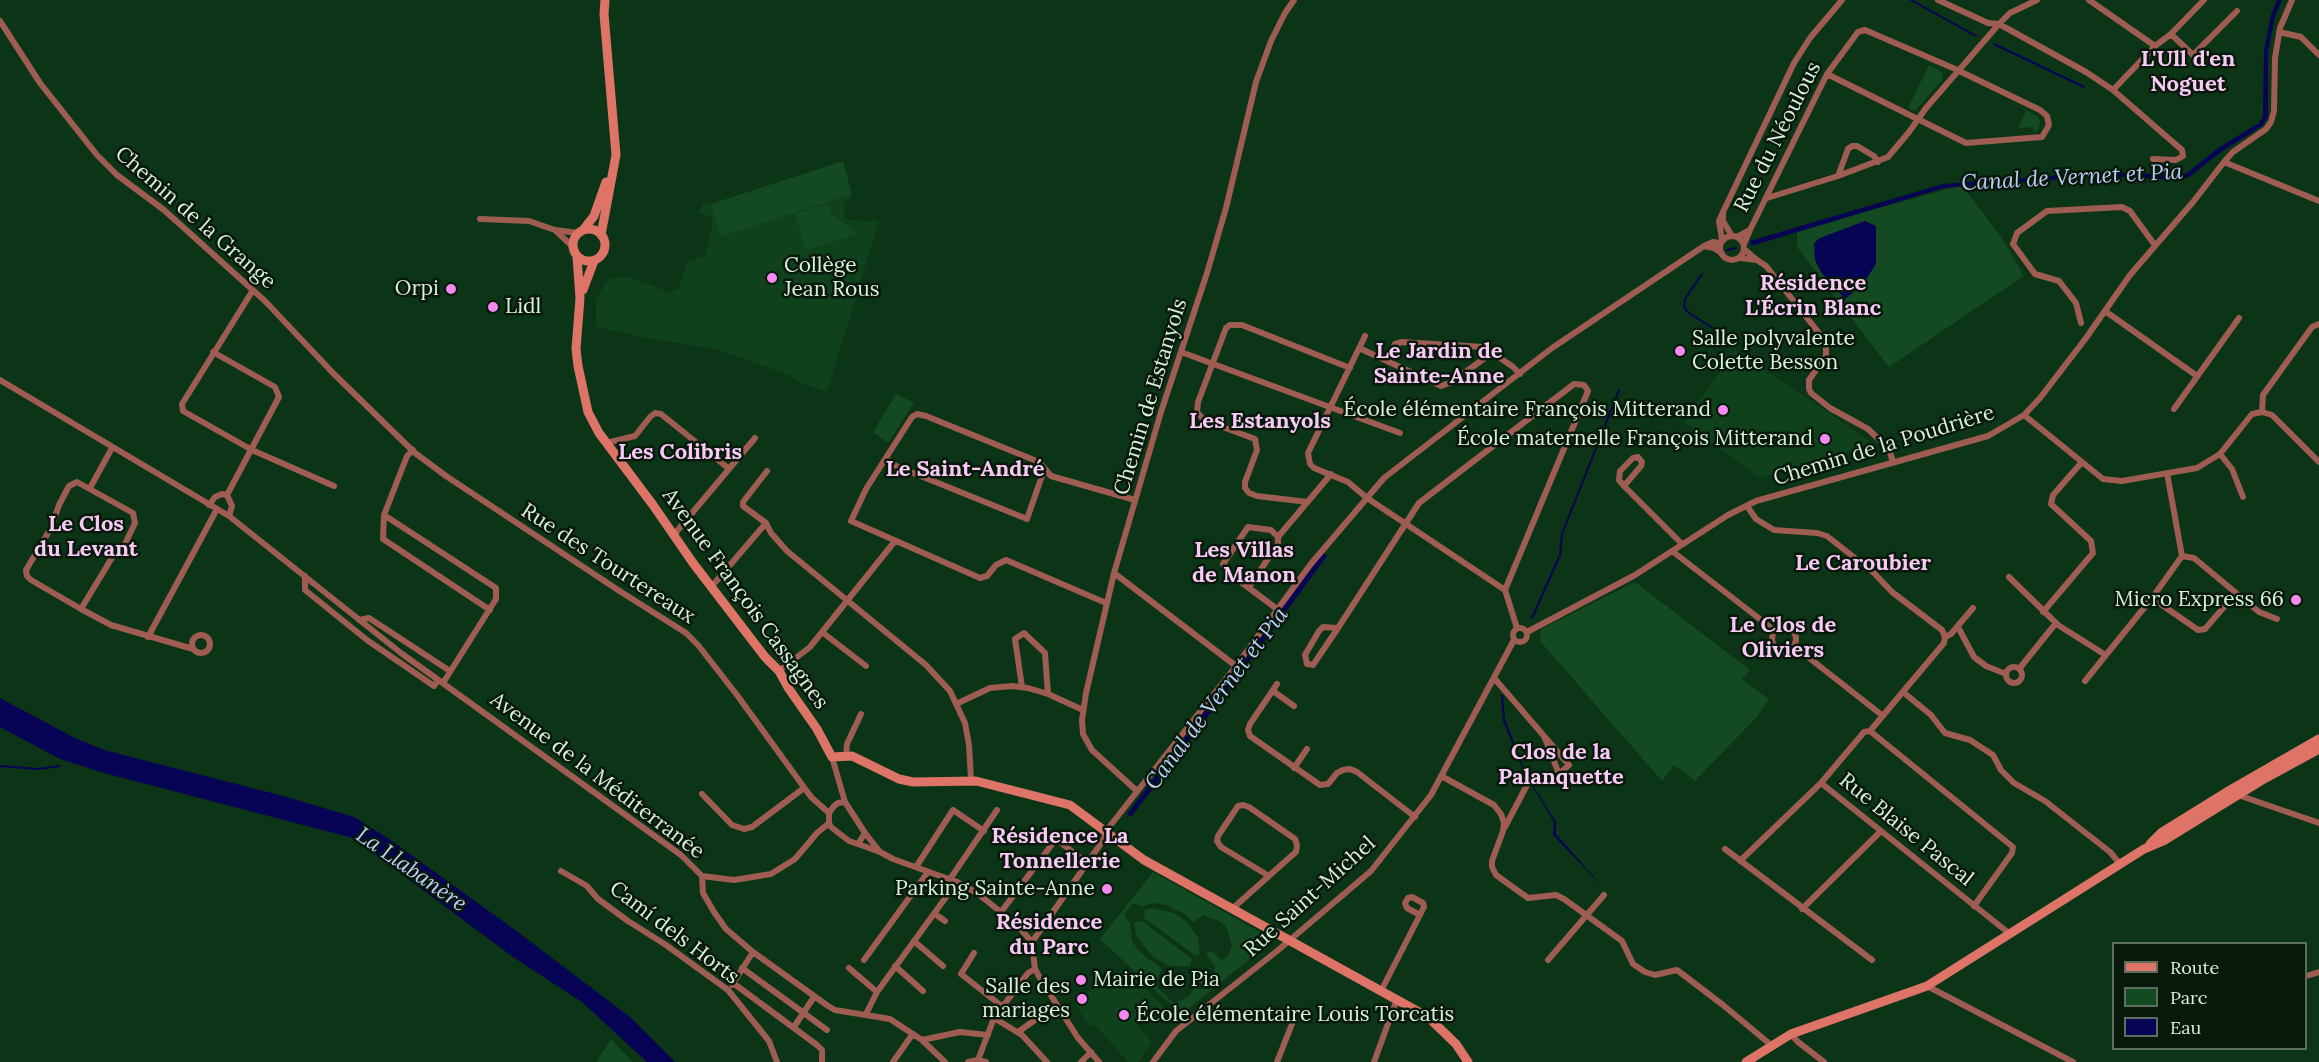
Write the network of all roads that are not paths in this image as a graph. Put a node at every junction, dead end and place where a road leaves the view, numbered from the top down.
1 (605, 0) edge
2 (1294, 0) edge
3 (1842, 0) edge
4 (1938, 0) edge
5 (2037, 0) edge
6 (2089, 0) edge
7 (2193, 0) edge
8 (2292, 0) edge
9 (2202, 2) edge
10 (2237, 11) dead end
11 (0, 21) edge
12 (1999, 24) junction
13 (2280, 32) junction
14 (2171, 34) junction
15 (2155, 46) junction
16 (2319, 55) edge
17 (1958, 71) junction
18 (1827, 74) junction
19 (2113, 90) junction
20 (1919, 119) junction
21 (615, 129) junction
22 (2152, 159) dead end
23 (1878, 162) junction
24 (2224, 162) junction
25 (1838, 176) junction
26 (1775, 181) junction
27 (1780, 194) junction
28 (1767, 198) junction
29 (2319, 201) edge
30 (1723, 212) junction
31 (480, 219) dead end
32 (555, 230) junction
33 (1750, 230) junction
34 (580, 232) junction
35 (601, 235) junction
36 (1735, 236) junction
37 (1721, 242) junction
38 (2154, 244) junction
39 (1704, 246) junction
40 (1744, 247) junction
41 (575, 252) junction
42 (1720, 252) junction
43 (1740, 258) junction
44 (1757, 260) junction
45 (594, 261) junction
46 (253, 290) junction
47 (580, 298) junction
48 (2105, 311) junction
49 (2239, 318) dead end
50 (2082, 323) dead end
51 (2319, 324) edge
52 (1365, 336) dead end
53 (1359, 348) junction
54 (213, 352) junction
55 (1181, 352) junction
56 (1493, 352) junction
57 (1390, 362) junction
58 (1212, 364) junction
59 (1350, 368) junction
60 (1520, 374) junction
61 (2197, 376) junction
62 (0, 380) edge
63 (1329, 408) junction
64 (2174, 409) dead end
65 (2262, 412) junction
66 (2024, 415) junction
67 (386, 425) joint
68 (1400, 433) dead end
69 (755, 438) dead end
70 (606, 443) junction
71 (112, 448) junction
72 (252, 450) junction
73 (412, 450) junction
74 (2220, 454) junction
75 (886, 458) junction
76 (1893, 462) junction
77 (2082, 462) junction
78 (2319, 462) edge
79 (728, 468) junction
80 (1044, 470) junction
81 (767, 471) dead end
82 (2167, 473) junction
83 (1331, 474) junction
84 (334, 486) dead end
85 (1623, 486) junction
86 (90, 488) junction
87 (227, 495) junction
88 (2243, 497) dead end
89 (1367, 498) junction
90 (1135, 500) junction
91 (1308, 502) junction
92 (209, 505) junction
93 (1747, 506) junction
94 (217, 509) junction
95 (384, 515) junction
96 (229, 516) junction
97 (766, 523) junction
98 (1406, 523) junction
99 (675, 537) junction
100 (1278, 537) junction
101 (896, 541) junction
102 (1682, 544) junction
103 (1671, 551) junction
104 (2182, 556) junction
105 (1114, 573) junction
106 (305, 576) junction
107 (2009, 577) dead end
108 (712, 586) junction
109 (1249, 587) junction
110 (1505, 590) junction
111 (2236, 593) junction
112 (2152, 598) junction
113 (847, 601) junction
114 (1106, 603) junction
115 (1973, 608) dead end
116 (81, 609) junction
117 (1278, 609) junction
118 (490, 610) junction
119 (2043, 612) junction
120 (2277, 619) dead end
121 (359, 620) junction
122 (2056, 623) junction
123 (1958, 627) junction
124 (1338, 628) junction
125 (1517, 628) junction
126 (1774, 630) junction
127 (822, 632) junction
128 (1527, 632) junction
129 (148, 637) junction
130 (1945, 637) junction
131 (1514, 640) junction
132 (1794, 646) junction
133 (193, 649) dead end
134 (2104, 654) junction
135 (866, 666) dead end
136 (1236, 666) junction
137 (2019, 669) junction
138 (450, 671) junction
139 (779, 671) junction
140 (2006, 674) junction
141 (1494, 678) junction
142 (441, 681) junction
143 (2085, 681) dead end
144 (1277, 684) dead end
145 (1022, 687) junction
146 (1273, 691) junction
147 (1903, 692) junction
148 (1048, 694) junction
149 (956, 704) junction
150 (1294, 706) dead end
151 (1083, 710) junction
152 (861, 714) dead end
153 (1883, 716) junction
154 (1870, 731) junction
155 (1544, 736) junction
156 (2319, 739) edge
157 (1307, 749) dead end
158 (2319, 749) edge
159 (846, 756) junction
160 (832, 758) junction
161 (1294, 768) junction
162 (1443, 777) junction
163 (971, 780) junction
164 (1821, 783) junction
165 (1527, 785) dead end
166 (804, 788) junction
167 (1137, 791) junction
168 (2234, 792) junction
169 (702, 794) dead end
170 (845, 802) junction
171 (997, 810) dead end
172 (830, 813) junction
173 (1415, 817) junction
174 (830, 823) junction
175 (2319, 823) edge
176 (984, 831) junction
177 (1106, 831) junction
178 (1503, 831) junction
179 (1881, 831) junction
180 (865, 833) junction
181 (858, 844) junction
182 (1725, 849) dead end
183 (880, 852) junction
184 (1740, 861) junction
185 (1087, 863) junction
186 (2120, 864) junction
187 (916, 867) junction
188 (561, 871) dead end
189 (928, 872) junction
190 (702, 876) junction
191 (1269, 876) junction
192 (953, 881) junction
193 (1604, 895) dead end
194 (1974, 906) junction
195 (1802, 909) junction
196 (1232, 910) junction
197 (1001, 912) junction
198 (935, 914) junction
199 (1420, 915) dead end
200 (1586, 915) junction
201 (945, 921) dead end
202 (2010, 934) junction
203 (1291, 940) junction
204 (914, 941) junction
205 (1032, 942) junction
206 (753, 952) junction
207 (974, 953) dead end
208 (864, 960) dead end
209 (1548, 960) dead end
210 (1872, 960) dead end
211 (895, 966) junction
212 (943, 966) dead end
213 (742, 968) junction
214 (849, 968) dead end
215 (1035, 969) junction
216 (733, 983) junction
217 (1927, 986) junction
218 (728, 990) junction
219 (1381, 991) junction
220 (877, 992) junction
221 (923, 992) dead end
222 (814, 997) junction
223 (1397, 999) junction
224 (1056, 1005) junction
225 (1003, 1007) junction
226 (804, 1011) junction
227 (866, 1014) junction
228 (994, 1018) junction
229 (1292, 1024) dead end
230 (794, 1027) junction
231 (826, 1030) dead end
232 (1018, 1032) junction
233 (1791, 1034) junction
234 (912, 1035) junction
235 (988, 1035) junction
236 (922, 1040) junction
237 (1771, 1045) junction
238 (1091, 1052) junction
239 (978, 1060) junction
240 (777, 1062) edge
241 (822, 1062) edge
242 (893, 1062) edge
243 (945, 1062) edge
244 (968, 1062) edge
245 (986, 1062) edge
246 (1047, 1062) edge
247 (1081, 1062) edge
248 (1100, 1062) edge
249 (1153, 1062) edge
250 (1277, 1062) edge
251 (1374, 1062) edge
252 (1468, 1062) edge
253 (1746, 1062) edge
254 (1824, 1062) edge
255 (2073, 1062) edge

1 - 21 main road
2 - 55 street, Chemin de Estanyols
3 - 30 street
4 - 12 street
5 - 12 street
6 - 15 street
7 - 9 street
8 - 13 street, Chemin de la Poudrière
9 - 14 street
10 - 14 street
11 - 46 street, Chemin de la Grange
12 - 17 street
12 - 19 street
13 - 16 street
13 - 24 street, Chemin de la Poudrière
14 - 15 street
15 - 19 street
17 - 18 street, Rue du Néoulous
17 - 20 street
17 - 20 street
18 - 20 street
18 - 26 street, Rue du Néoulous
19 - 22 street
20 - 23 street
21 - 34 main road
21 - 35 main road
23 - 25 street
23 - 25 street
24 - 29 street
24 - 38 street, Chemin de la Poudrière
25 - 27 street
26 - 27 street
26 - 28 street, Rue du Néoulous
27 - 28 street
28 - 33 street, Rue du Néoulous
30 - 36 street
30 - 37 street
31 - 32 street
32 - 34 street
32 - 41 street
33 - 36 street, Rue du Néoulous
33 - 40 street, Rue du Néoulous
34 - 35 main road
34 - 41 main road
35 - 45 main road
36 - 37 street
36 - 40 street
37 - 39 street
37 - 42 street
38 - 48 street, Chemin de la Poudrière
38 - 50 street
39 - 42 street
39 - 60 street
40 - 43 street
40 - 44 street
41 - 45 main road
41 - 47 main road, Avenue François Cassagnes
42 - 43 street
43 - 44 street
44 - 76 street
45 - 47 main road, Avenue François Cassagnes
46 - 54 street
46 - 67 street, Chemin de la Grange
47 - 70 main road, Avenue François Cassagnes
48 - 61 street
48 - 66 street, Chemin de la Poudrière
49 - 61 street
51 - 65 street
52 - 53 street
53 - 57 street
53 - 59 street
54 - 72 street
54 - 72 street
55 - 58 street
55 - 90 street, Chemin de Estanyols
56 - 57 street
56 - 57 street
56 - 60 street
58 - 59 street
58 - 63 street
58 - 91 street
59 - 63 street
60 - 89 street
61 - 64 street
62 - 71 street, Avenue de la Méditerranée
63 - 68 street
63 - 83 street
65 - 74 street
65 - 78 street
66 - 76 street, Chemin de la Poudrière
66 - 77 street
67 - 73 street, Rue des Tourtereaux
69 - 79 street
70 - 79 street
70 - 99 main road, Avenue François Cassagnes
71 - 86 street
71 - 92 street, Avenue de la Méditerranée
72 - 84 street
72 - 87 street
73 - 95 street
73 - 166 street, Rue des Tourtereaux
74 - 82 street
74 - 88 street
75 - 80 street
75 - 80 street
75 - 101 street
76 - 93 street, Chemin de la Poudrière
77 - 82 street
77 - 119 street
79 - 99 street
80 - 90 street
81 - 97 street
82 - 104 street
83 - 89 street
83 - 91 street
85 - 85 street
85 - 102 street
86 - 116 street
86 - 116 street
87 - 92 street
87 - 96 street
89 - 98 street
89 - 117 street
90 - 105 street, Chemin de Estanyols
91 - 100 street
92 - 94 street, Avenue de la Méditerranée
93 - 102 street, Chemin de la Poudrière
93 - 130 street
94 - 96 street, Avenue de la Méditerranée
94 - 129 street
95 - 118 street
95 - 118 street
96 - 106 street, Avenue de la Méditerranée
97 - 108 street
97 - 113 street
98 - 110 street
98 - 110 street
98 - 124 street
99 - 108 main road, Avenue François Cassagnes
100 - 109 street
100 - 109 street
101 - 113 street
101 - 114 street
102 - 103 street, Chemin de la Poudrière
103 - 126 street
103 - 128 street, Chemin de la Poudrière
104 - 111 street
104 - 112 street
105 - 114 street, Chemin de Estanyols
105 - 136 street
106 - 121 street, Avenue de la Méditerranée
106 - 142 street, Avenue de la Méditerranée
107 - 119 street
108 - 139 main road, Avenue François Cassagnes
109 - 117 street
110 - 125 street
111 - 112 street
111 - 120 street
112 - 134 street
113 - 127 street
113 - 149 street
114 - 151 street, Chemin de Estanyols
115 - 123 street
116 - 129 street
117 - 136 street
118 - 138 street
119 - 122 street
121 - 138 street, Avenue de la Méditerranée
121 - 142 street, Avenue de la Méditerranée
122 - 134 street
122 - 137 street
123 - 130 street
123 - 140 street
124 - 124 street
125 - 128 street
125 - 131 street
126 - 132 street
126 - 132 street
127 - 135 street
127 - 139 street
128 - 131 street
129 - 133 street
130 - 147 street
131 - 141 street, Rue Saint-Michel
132 - 153 street
134 - 143 street
136 - 167 street
137 - 140 street
137 - 140 street
138 - 142 street
139 - 160 main road, Avenue François Cassagnes
141 - 155 street
141 - 162 street, Rue Saint-Michel
142 - 190 street, Avenue de la Méditerranée
144 - 146 street
145 - 148 street
145 - 148 street
145 - 149 street
146 - 150 street
146 - 161 street
147 - 153 street
147 - 186 street
148 - 151 street
149 - 163 street
151 - 167 street, Chemin de Estanyols
152 - 159 street
153 - 154 street
154 - 164 street, Rue Blaise Pascal
154 - 194 street, Rue Blaise Pascal
155 - 155 street
156 - 168 main road
157 - 161 street
158 - 168 main road
159 - 160 main road
159 - 163 main road
160 - 170 street
161 - 173 street
162 - 173 street, Rue Saint-Michel
162 - 178 street
163 - 177 main road
164 - 179 street, Rue Blaise Pascal
164 - 184 street
165 - 178 street
166 - 169 street
166 - 172 street, Rue des Tourtereaux
167 - 177 street
168 - 175 street
168 - 186 main road
170 - 172 street
170 - 180 street
171 - 176 street
172 - 174 street
173 - 203 street, Rue Saint-Michel
174 - 181 street
174 - 190 street, Avenue de la Méditerranée
176 - 187 street
176 - 192 street
177 - 185 street
177 - 196 main road
178 - 200 street
179 - 194 street, Rue Blaise Pascal
179 - 195 street
180 - 181 street
180 - 183 street
181 - 183 street
182 - 184 street
183 - 187 street
184 - 195 street
185 - 197 street
185 - 205 street
186 - 202 main road
187 - 189 street
188 - 218 street, Camí dels Horts
189 - 192 street
189 - 208 street
190 - 206 street
191 - 191 street
191 - 196 street
192 - 197 street
192 - 198 street
193 - 200 street
194 - 202 street, Rue Blaise Pascal
195 - 210 street
196 - 203 main road
197 - 205 street
198 - 201 street
198 - 204 street
199 - 219 street
200 - 209 street
200 - 237 street
202 - 217 main road
203 - 219 main road
203 - 249 street, Rue Saint-Michel
204 - 211 street
204 - 212 street
205 - 215 street
206 - 213 street
206 - 222 street
207 - 225 street
211 - 220 street
211 - 221 street
213 - 216 street
213 - 226 street
214 - 220 street
215 - 224 street
215 - 225 street
216 - 218 street
216 - 230 street
217 - 233 main road
217 - 255 street
218 - 240 street, Camí dels Horts
219 - 223 main road
220 - 227 street
222 - 226 street
222 - 227 street
223 - 251 street
223 - 252 main road
224 - 232 street
224 - 238 street
225 - 228 street
226 - 230 street
226 - 231 street
227 - 234 street
228 - 232 street
228 - 235 street
229 - 250 street
230 - 241 street
232 - 246 street
233 - 237 main road
233 - 254 street
234 - 236 street
234 - 242 street
235 - 236 street
235 - 239 street
236 - 243 street
237 - 253 main road
238 - 247 street
238 - 248 street
239 - 244 street
239 - 245 street

